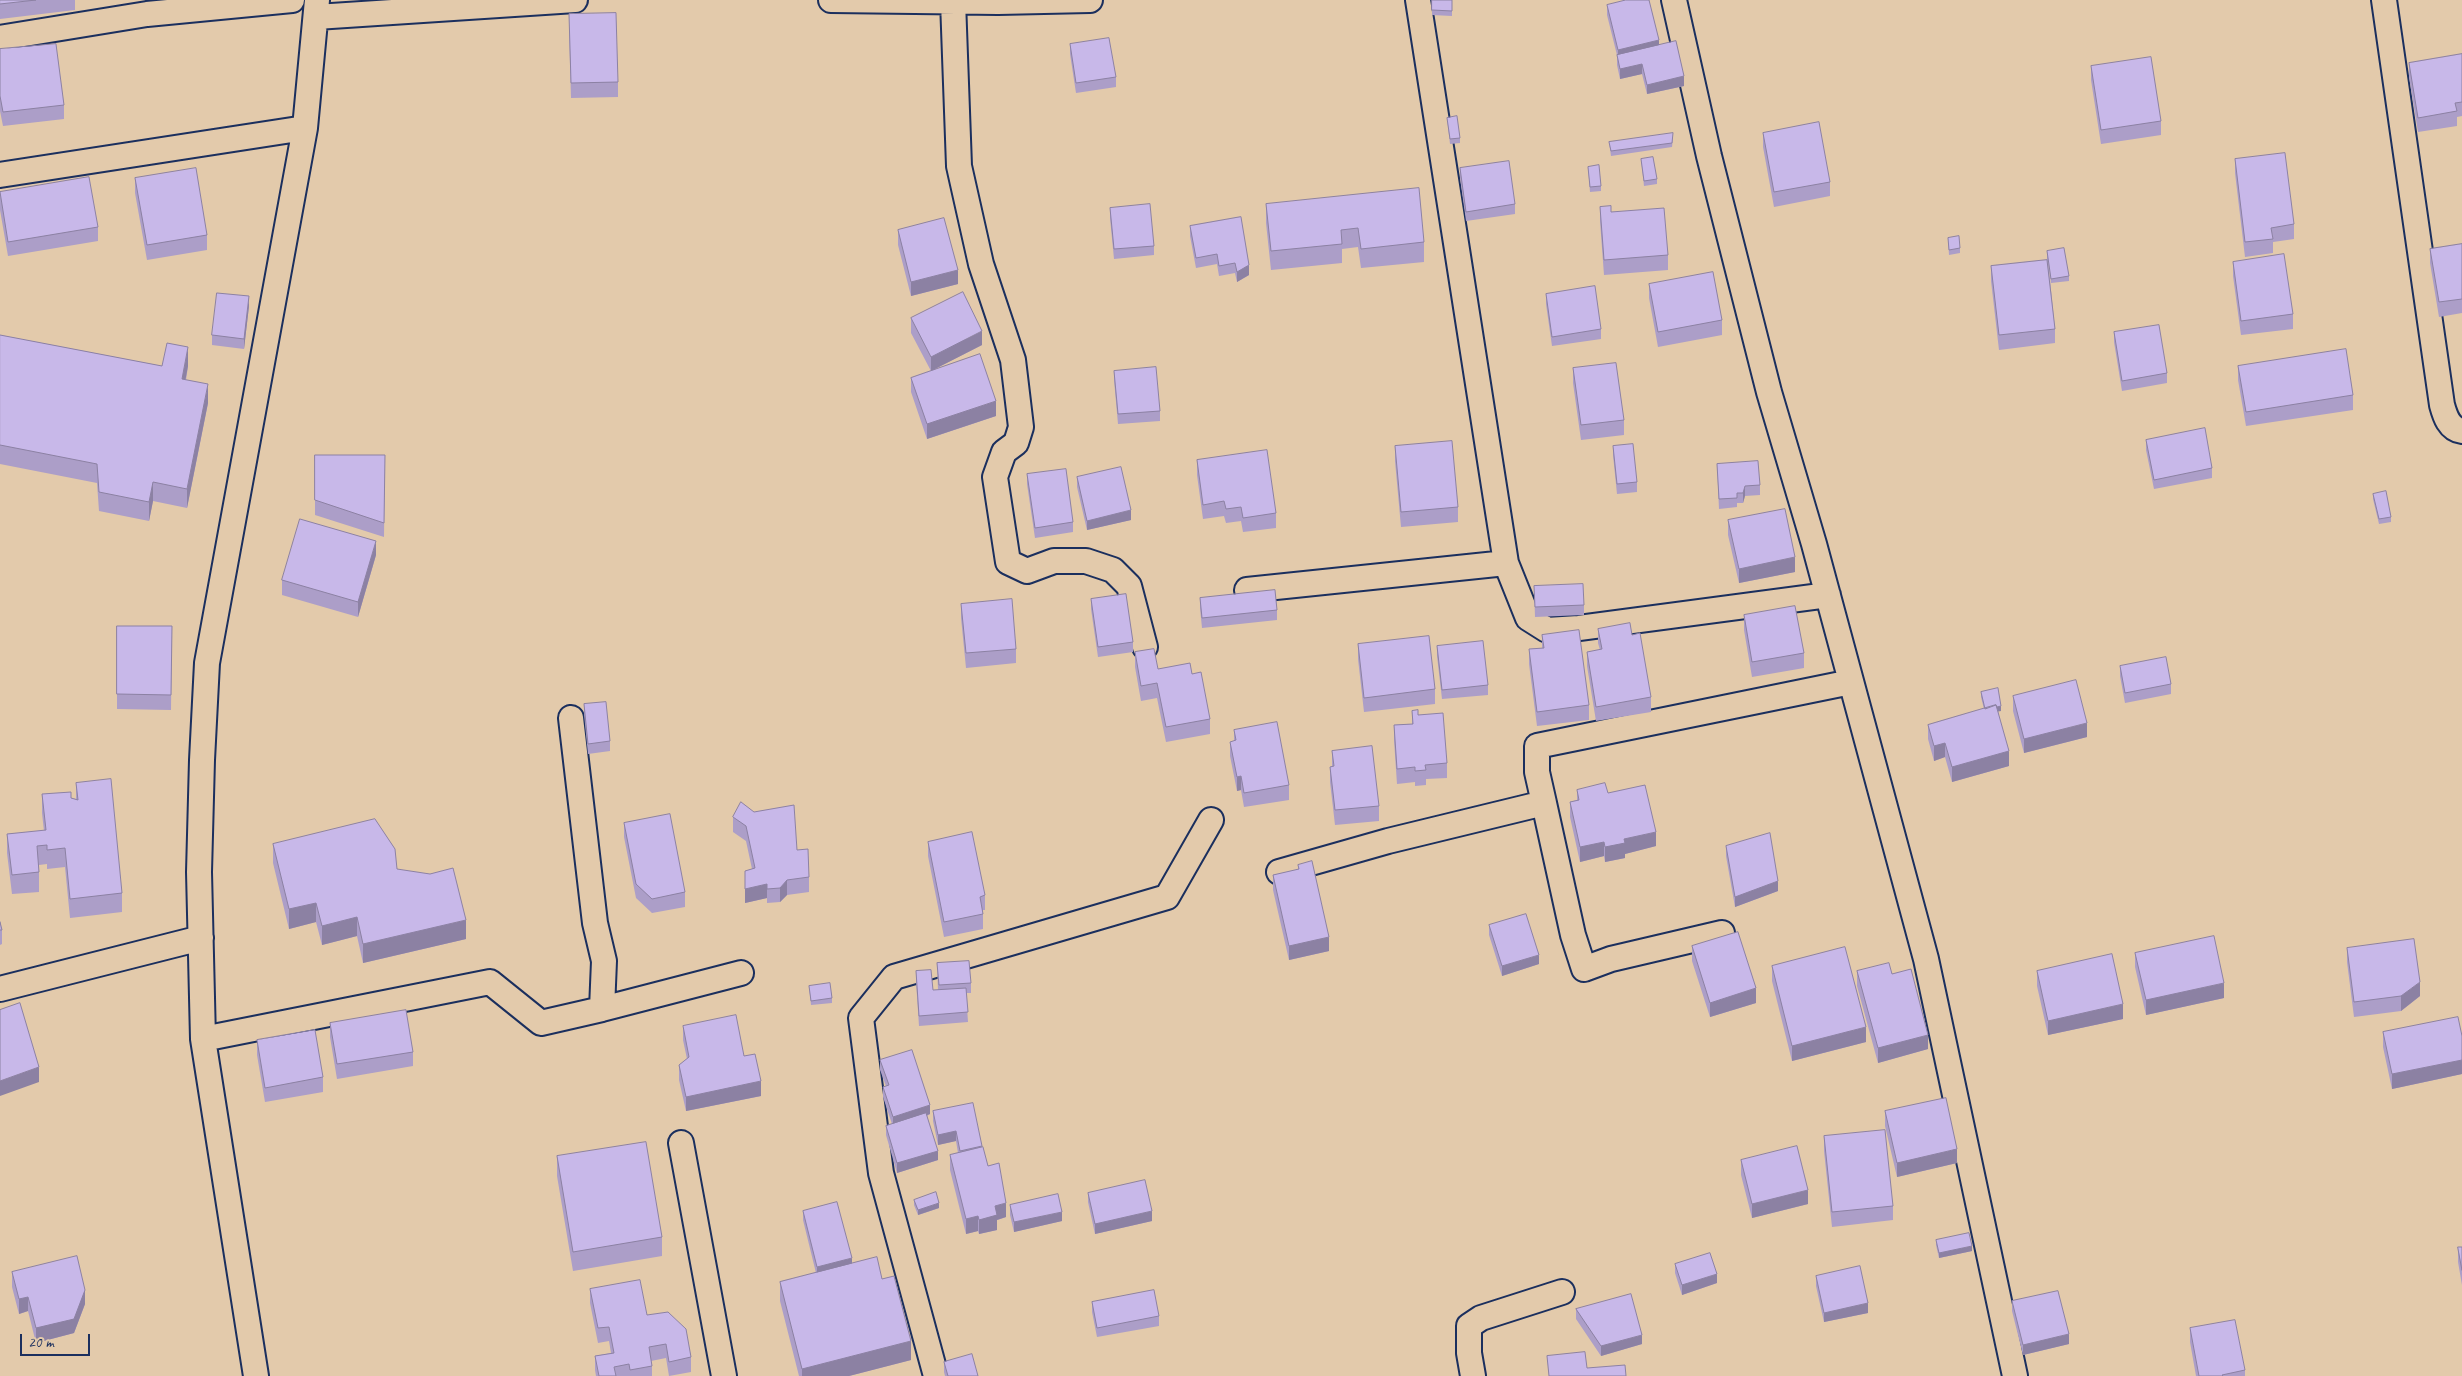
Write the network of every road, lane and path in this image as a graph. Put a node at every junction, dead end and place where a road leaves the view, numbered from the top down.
1 (292, 0) edge
2 (547, 0) edge
3 (575, 0) edge
4 (831, 0) edge
5 (853, 0) edge
6 (1090, 0) edge
7 (1418, 0) edge
8 (1674, 0) edge
9 (2384, 0) edge
10 (953, 1) junction
11 (316, 9) edge
12 (0, 38) edge
13 (305, 128) junction
14 (0, 175) edge
15 (2462, 431) edge
16 (1506, 563) junction
17 (1247, 590) dead end
18 (1828, 595) junction
19 (1145, 647) dead end
20 (1851, 682) junction
21 (571, 718) dead end
22 (1544, 803) junction
23 (1211, 820) dead end
24 (1279, 872) edge
25 (1722, 932) dead end
26 (201, 938) junction
27 (741, 973) dead end
28 (0, 989) edge
29 (602, 1009) junction
30 (203, 1039) junction
31 (681, 1143) dead end
32 (1562, 1292) dead end
33 (256, 1376) edge
34 (724, 1376) edge
35 (936, 1376) edge
36 (1473, 1376) edge
37 (2015, 1376) edge

1 - 12 street
2 - 3 street
2 - 11 street
4 - 5 street
5 - 10 street
6 - 10 street
7 - 16 street
8 - 18 street
9 - 15 street
10 - 19 street
11 - 13 street
13 - 14 street
13 - 26 street
16 - 17 street
16 - 18 street
18 - 20 street
20 - 22 street
20 - 37 street
21 - 29 street
22 - 24 street
22 - 25 street
23 - 35 street
26 - 28 street
26 - 30 street
27 - 29 street
29 - 30 street
30 - 33 street
31 - 34 street
32 - 36 street

